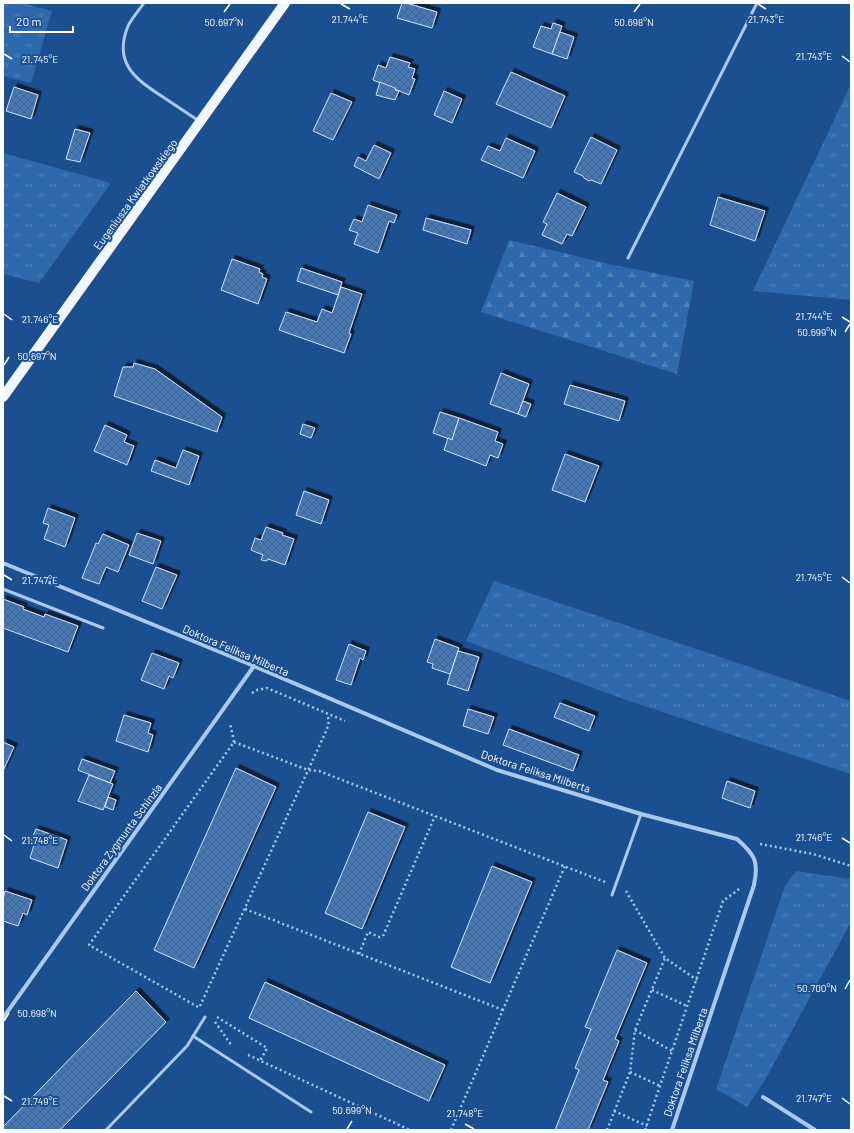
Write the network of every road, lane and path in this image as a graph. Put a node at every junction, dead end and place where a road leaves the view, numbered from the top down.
1 (144, 3) edge
2 (285, 3) edge
3 (756, 3) edge
4 (201, 122) junction
5 (628, 258) dead end
6 (3, 397) edge
7 (3, 563) edge
8 (3, 589) edge
9 (103, 628) dead end
10 (254, 666) junction
11 (248, 695) dead end
12 (327, 713) junction
13 (233, 718) dead end
14 (350, 722) dead end
15 (234, 742) junction
16 (308, 770) junction
17 (641, 814) junction
18 (435, 816) junction
19 (737, 839) junction
20 (565, 866) junction
21 (851, 866) edge
22 (616, 886) junction
23 (742, 886) dead end
24 (612, 895) dead end
25 (245, 909) junction
26 (359, 954) junction
27 (665, 958) junction
28 (697, 980) junction
29 (652, 990) junction
30 (687, 1006) junction
31 (200, 1008) junction
32 (204, 1010) dead end
33 (503, 1010) junction
34 (205, 1017) dead end
35 (3, 1018) edge
36 (635, 1030) junction
37 (193, 1036) junction
38 (234, 1048) dead end
39 (672, 1051) junction
40 (247, 1055) dead end
41 (260, 1061) junction
42 (630, 1072) junction
43 (660, 1086) junction
44 (763, 1097) dead end
45 (311, 1112) dead end
46 (614, 1112) junction
47 (647, 1126) junction
48 (106, 1130) edge
49 (410, 1130) edge
50 (451, 1130) edge
51 (607, 1130) edge
52 (645, 1130) edge
53 (672, 1130) edge
54 (815, 1130) edge

1 - 4 lane
2 - 4 main road, Eugeniusza Kwiatkowskiego
3 - 5 lane
4 - 6 main road, Eugeniusza Kwiatkowskiego
7 - 10 street, Doktora Feliksa Milberta
8 - 9 lane
10 - 17 street, Doktora Feliksa Milberta
10 - 35 street, Doktora Zygmunta Schinzla
11 - 12 path
12 - 14 path
12 - 16 path
13 - 15 path
15 - 16 path
15 - 31 path
16 - 18 path
16 - 25 path
17 - 19 street, Doktora Feliksa Milberta
17 - 22 lane
18 - 20 path
18 - 26 path
19 - 21 path
19 - 53 street, Doktora Feliksa Milberta
20 - 22 path
20 - 33 path
22 - 24 lane
22 - 27 path
23 - 28 path
25 - 26 path
25 - 31 path
26 - 33 path
27 - 28 path
27 - 29 path
28 - 30 path
29 - 30 path
29 - 36 path
30 - 39 path
31 - 32 path
33 - 50 path
34 - 37 lane
36 - 39 path
36 - 42 path
37 - 45 lane
37 - 48 lane
38 - 41 path
39 - 43 path
40 - 41 path
41 - 49 path
42 - 43 path
42 - 46 path
43 - 47 path
44 - 54 street
46 - 47 path
46 - 51 path
47 - 52 path

